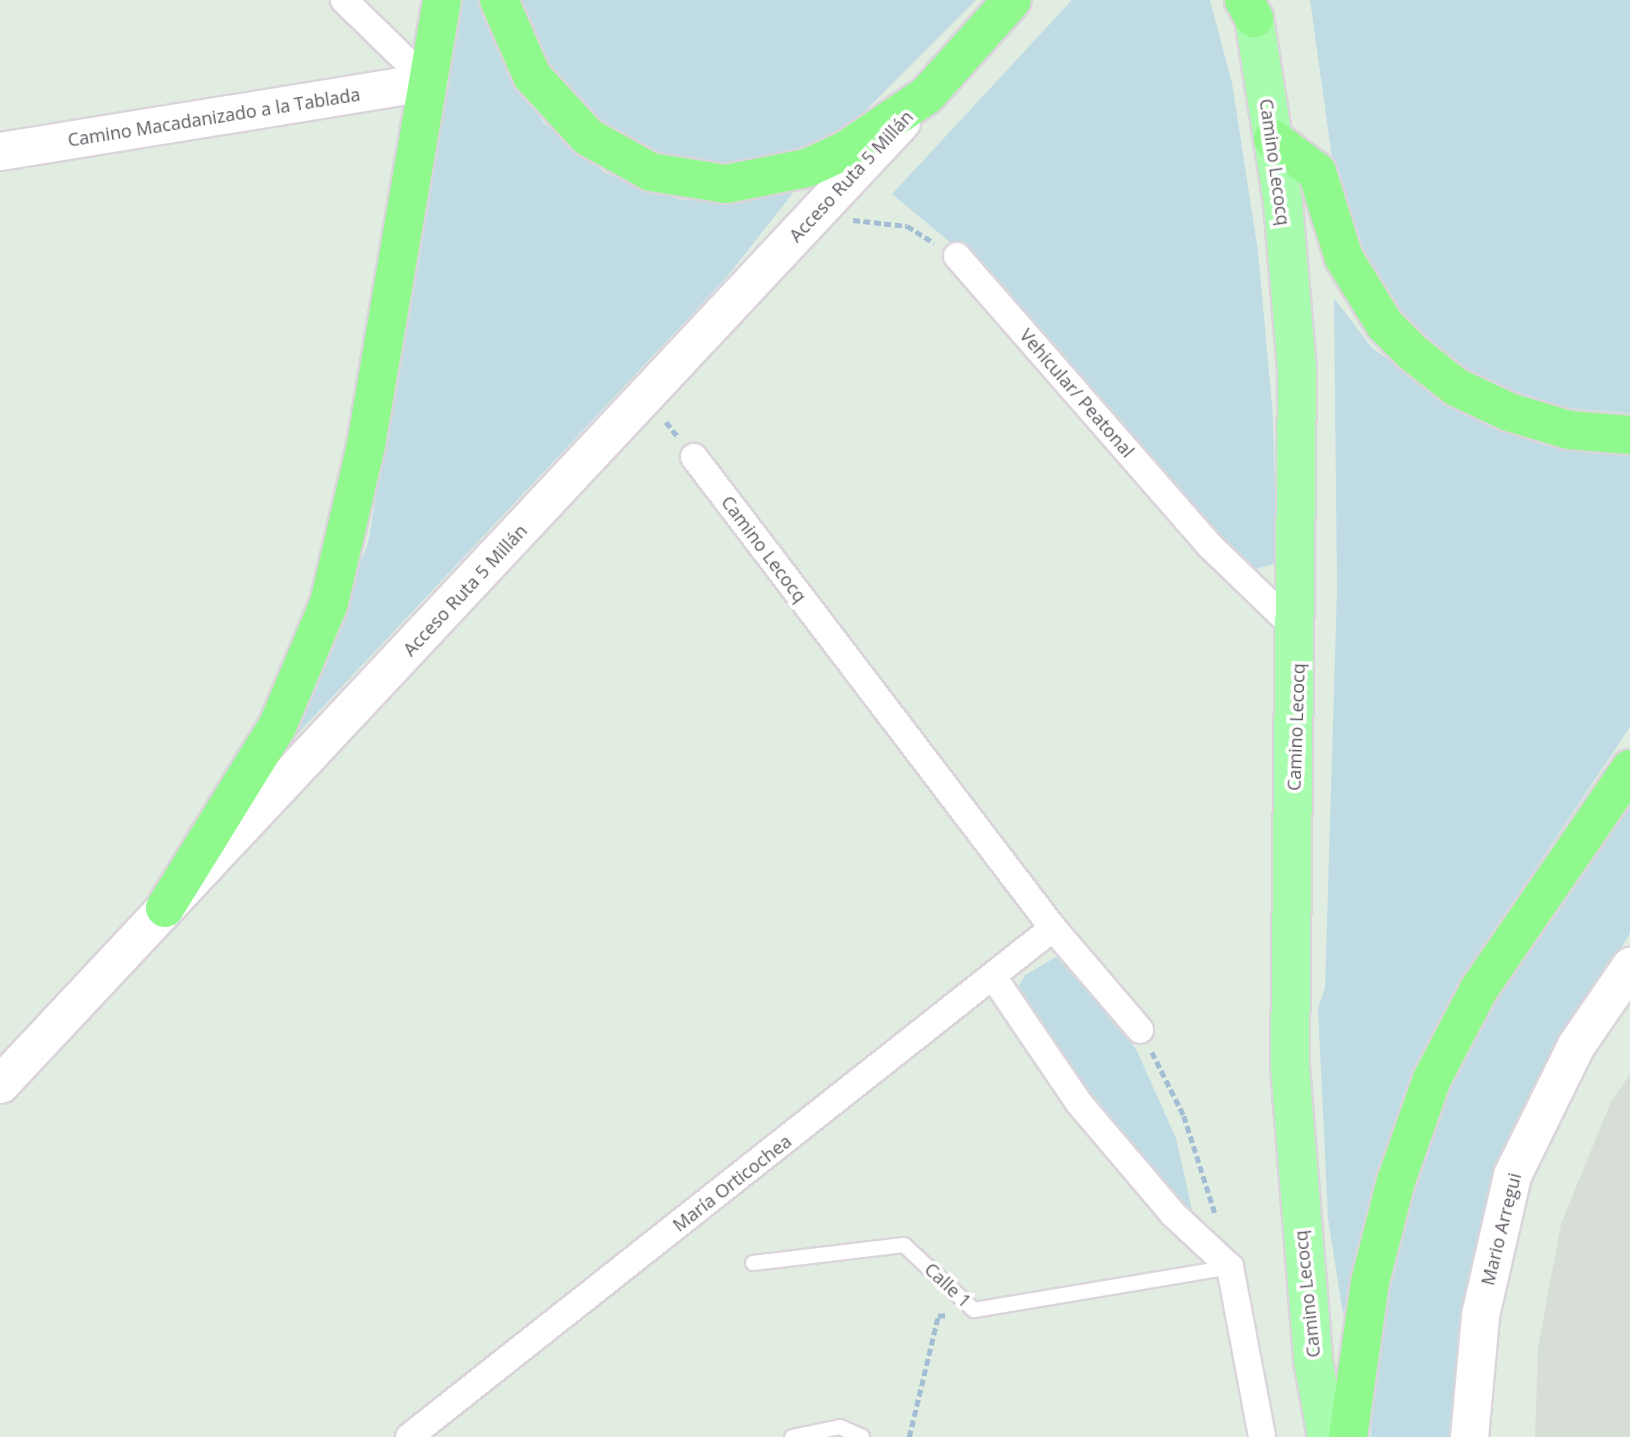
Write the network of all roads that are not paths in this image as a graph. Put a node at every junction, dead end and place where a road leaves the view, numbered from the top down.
1 (442, 0) edge
2 (499, 0) edge
3 (1012, 0) edge
4 (354, 5) edge
5 (1252, 6) edge
6 (428, 82) junction
7 (927, 95) junction
8 (1273, 139) junction
9 (0, 151) edge
10 (957, 256) road end
11 (1630, 435) edge
12 (694, 457) road end
13 (1299, 632) junction
14 (1630, 769) edge
15 (165, 908) junction
16 (1053, 928) junction
17 (1630, 966) edge
18 (994, 978) junction
19 (1140, 1030) road end
20 (0, 1084) edge
21 (753, 1262) dead end
22 (1230, 1267) junction
23 (1256, 1436) edge
24 (409, 1437) edge
25 (792, 1437) edge
26 (862, 1437) edge
27 (1327, 1437) edge
28 (1348, 1437) edge
29 (1469, 1437) edge

1 - 6 highway
2 - 7 highway
3 - 7 highway
4 - 6 street
5 - 8 main road, Camino Lecocq
6 - 9 main road, Camino Macadanizado a la Tablada
6 - 15 highway
7 - 15 main road, Acceso Ruta 5 Millán
8 - 11 highway
8 - 13 main road, Camino Lecocq
10 - 13 street, Vehicular/ Peatonal
12 - 16 street, Camino Lecocq
13 - 27 main road, Camino Lecocq
14 - 28 highway
15 - 20 main road, Acceso Ruta 5 Millán
16 - 18 street, María Orticochea
16 - 19 street, Camino Lecocq
17 - 29 main road, Mario Arregui
18 - 22 street
18 - 24 street, María Orticochea
21 - 22 lane, Calle 1
22 - 23 street
25 - 26 lane

